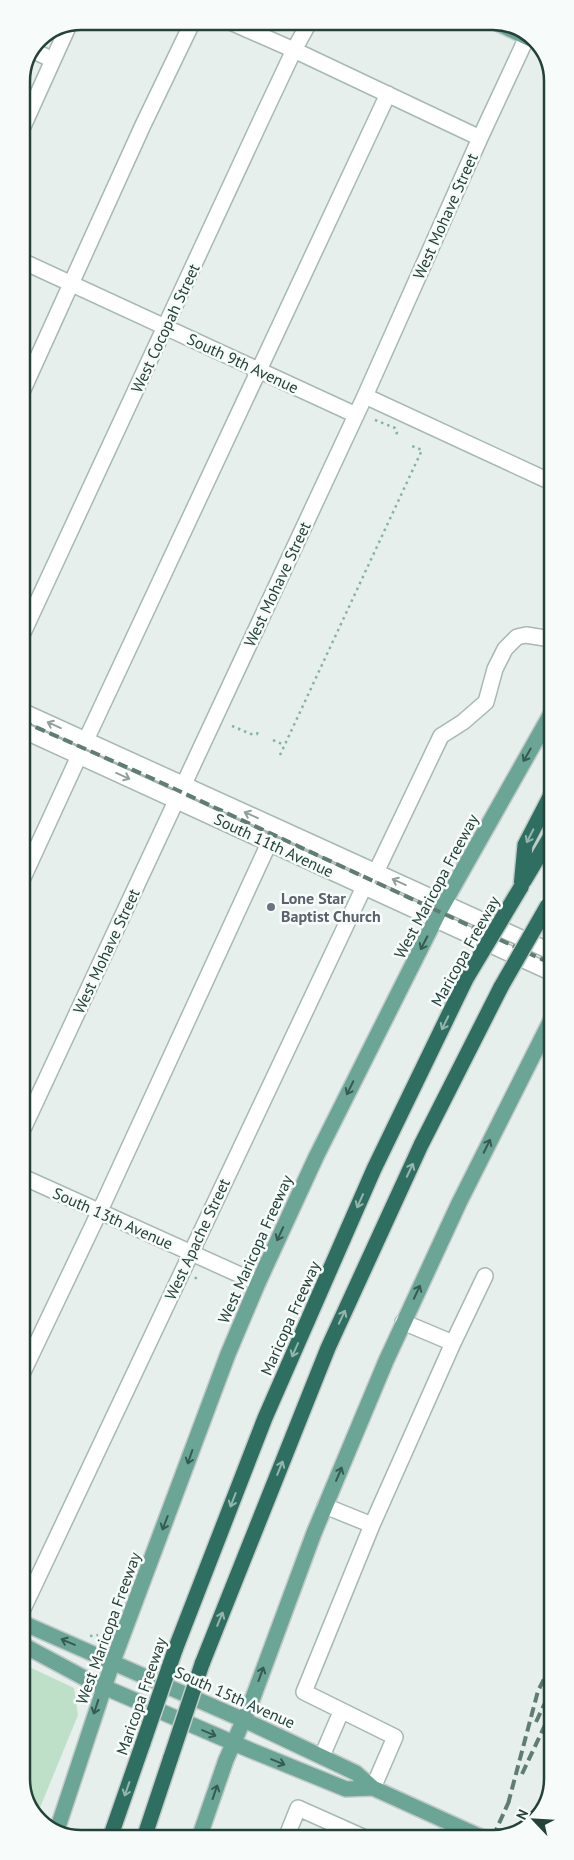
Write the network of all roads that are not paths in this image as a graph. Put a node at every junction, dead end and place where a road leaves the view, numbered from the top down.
1 (189, 30) edge
2 (248, 30) edge
3 (305, 30) edge
4 (65, 33) edge
5 (528, 44) edge
6 (294, 50) junction
7 (39, 53) edge
8 (53, 60) junction
9 (388, 94) junction
10 (30, 111) edge
11 (480, 138) junction
12 (30, 265) edge
13 (72, 284) junction
14 (165, 326) junction
15 (258, 371) junction
16 (30, 375) edge
17 (366, 396) junction
18 (356, 415) junction
19 (544, 479) edge
20 (30, 617) edge
21 (544, 638) edge
22 (30, 715) edge
23 (544, 726) edge
24 (30, 734) edge
25 (86, 740) junction
26 (79, 756) junction
27 (183, 785) junction
28 (176, 799) junction
29 (544, 808) edge
30 (269, 843) junction
31 (544, 848) edge
32 (30, 863) edge
33 (374, 871) junction
34 (364, 886) junction
35 (521, 887) junction
36 (444, 902) junction
37 (544, 912) edge
38 (436, 920) junction
39 (544, 948) edge
40 (544, 969) edge
41 (544, 1034) edge
42 (30, 1112) edge
43 (30, 1181) edge
44 (99, 1212) junction
45 (191, 1254) junction
46 (485, 1276) dead end
47 (258, 1283) junction
48 (403, 1322) junction
49 (453, 1343) junction
50 (30, 1357) edge
51 (325, 1506) junction
52 (372, 1525) junction
53 (30, 1594) edge
54 (30, 1626) edge
55 (30, 1649) edge
56 (113, 1661) junction
57 (103, 1687) junction
58 (341, 1712) junction
59 (244, 1720) junction
60 (233, 1743) junction
61 (322, 1756) junction
62 (373, 1788) junction
63 (58, 1824) edge
64 (113, 1830) edge
65 (147, 1830) edge
66 (202, 1830) edge
67 (289, 1830) edge
68 (347, 1830) edge
69 (466, 1830) edge

1 - 13 street
2 - 6 street
3 - 6 street, West Cocopah Street
4 - 8 street
5 - 11 street, West Mohave Street
6 - 9 street
6 - 14 street, West Cocopah Street
7 - 8 street
8 - 10 street
9 - 11 street
9 - 15 street
11 - 17 street, West Mohave Street
12 - 13 street, South 9th Avenue
13 - 14 street, South 9th Avenue
13 - 16 street
14 - 15 street, South 9th Avenue
14 - 20 street, West Cocopah Street
15 - 18 street, South 9th Avenue
15 - 25 street
17 - 18 street, West Mohave Street
17 - 19 street
18 - 27 street, West Mohave Street
21 - 33 street, West Apache Street
25 -> 22 street, South 11th Avenue
23 -> 36 main road, West Maricopa Freeway
24 - 26 street, South 11th Avenue
25 - 27 street, South 11th Avenue
26 -> 28 street, South 11th Avenue
26 - 32 street
27 - 28 street, West Mohave Street
33 -> 27 street, South 11th Avenue
28 - 30 street, South 11th Avenue
28 - 42 street, West Mohave Street
29 -> 35 highway
30 - 34 street, South 11th Avenue
30 - 44 street
31 - 35 highway, Maricopa Freeway
33 - 34 street, West Apache Street
36 -> 33 street, South 11th Avenue
34 - 38 street, South 11th Avenue
34 - 45 street, West Apache Street
35 -> 64 highway, Maricopa Freeway, bridge
36 - 38 main road, West Maricopa Freeway
36 - 39 street, South 11th Avenue
65 -> 37 highway, bridge
38 - 40 street, South 11th Avenue
38 -> 47 main road, West Maricopa Freeway
48 -> 41 main road
43 - 44 street, South 13th Avenue
44 - 45 street, South 13th Avenue
44 - 50 street
45 - 47 street, South 13th Avenue
45 - 53 street, West Apache Street
46 - 49 street
47 -> 56 main road, West Maricopa Freeway
48 - 49 street
51 -> 48 main road
49 - 52 street
51 - 52 street
59 -> 51 main road
52 - 58 street
56 -> 54 main road, South 15th Avenue
55 - 57 main road, South 15th Avenue
56 - 57 main road, West Maricopa Freeway
56 - 59 main road, South 15th Avenue
57 -> 60 main road, South 15th Avenue
57 -> 63 main road, West Maricopa Freeway
58 - 61 street
58 - 62 street
59 - 60 main road
59 - 61 main road, South 15th Avenue
60 -> 62 main road, South 15th Avenue
66 -> 60 main road
61 - 62 main road, South 15th Avenue
62 - 69 main road, South 15th Avenue
67 - 68 street

